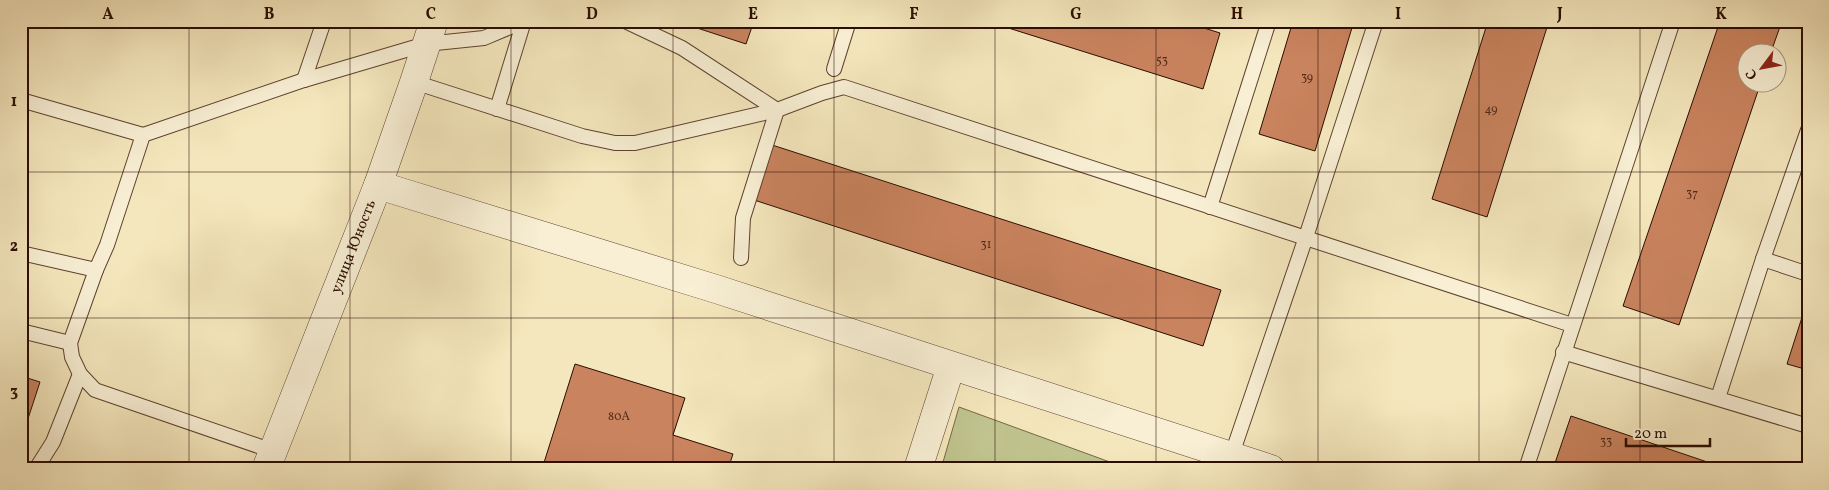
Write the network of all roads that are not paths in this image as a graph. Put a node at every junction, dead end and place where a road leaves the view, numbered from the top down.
1 (324, 21) edge
2 (524, 21) edge
3 (625, 21) edge
4 (849, 21) edge
5 (1269, 21) edge
6 (1376, 21) edge
7 (1673, 21) edge
8 (430, 33) edge
9 (834, 69) dead end
10 (304, 80) junction
11 (414, 82) junction
12 (21, 100) edge
13 (497, 109) junction
14 (777, 110) junction
15 (1808, 130) edge
16 (143, 135) junction
17 (378, 185) junction
18 (1210, 207) junction
19 (1306, 237) junction
20 (21, 253) edge
21 (741, 258) dead end
22 (1763, 259) junction
23 (96, 270) junction
24 (1808, 274) edge
25 (1572, 325) junction
26 (21, 331) edge
27 (70, 344) junction
28 (1564, 352) junction
29 (950, 366) junction
30 (80, 374) junction
31 (1718, 398) junction
32 (1808, 426) edge
33 (1231, 457) junction
34 (269, 460) edge
35 (36, 469) edge
36 (918, 469) edge
37 (1271, 469) edge
38 (1526, 469) edge

1 - 10 lane
2 - 8 lane
2 - 13 lane
3 - 14 lane
4 - 9 lane
5 - 18 lane
6 - 19 lane
7 - 25 lane
8 - 10 lane
8 - 11 street, улица Юность
10 - 16 lane
11 - 13 lane
11 - 17 street, улица Юность
12 - 16 lane
13 - 14 lane
14 - 18 lane
14 - 21 lane
15 - 22 lane
16 - 23 lane
17 - 29 street
17 - 34 street, улица Юность
18 - 19 lane
19 - 25 lane
19 - 33 lane
20 - 23 lane
22 - 24 lane
22 - 31 lane
23 - 27 lane
25 - 28 lane
26 - 27 lane
27 - 30 lane
28 - 31 lane
28 - 38 lane
29 - 33 street
29 - 36 street
30 - 34 lane
30 - 35 lane
31 - 32 lane
33 - 37 street

